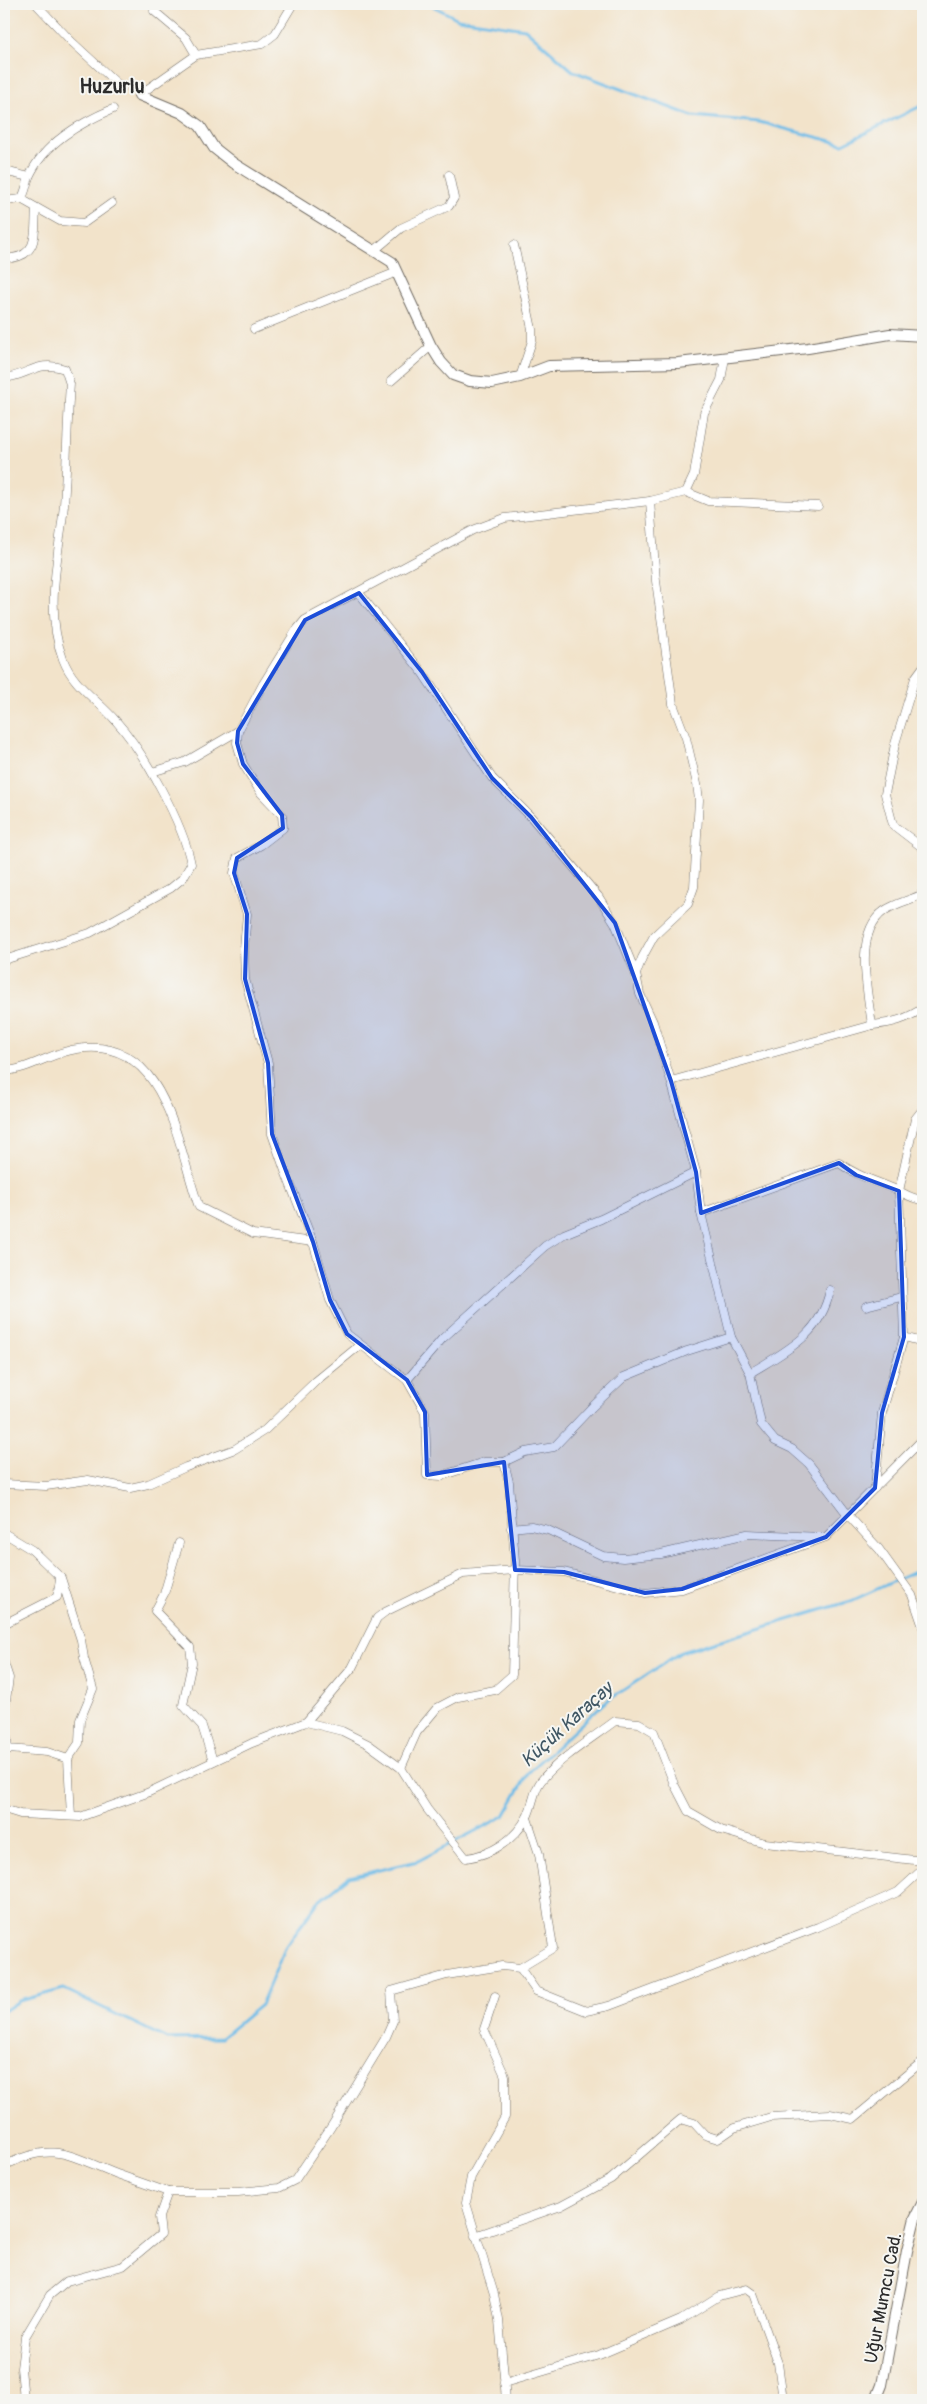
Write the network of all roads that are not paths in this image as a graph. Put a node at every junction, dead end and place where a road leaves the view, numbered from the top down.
1 (36, 4) edge
2 (293, 4) edge
3 (154, 11) dead end
4 (196, 55) junction
5 (122, 88) dead end
6 (139, 95) joint
7 (112, 108) dead end
8 (4, 170) edge
9 (449, 175) dead end
10 (29, 177) junction
11 (21, 199) junction
12 (4, 201) edge
13 (112, 203) dead end
14 (36, 208) junction
15 (514, 245) dead end
16 (374, 250) junction
17 (12, 258) dead end
18 (397, 272) junction
19 (254, 330) dead end
20 (923, 336) edge
21 (432, 346) junction
22 (725, 358) junction
23 (4, 378) edge
24 (520, 378) junction
25 (391, 381) dead end
26 (686, 492) junction
27 (650, 501) junction
28 (818, 506) dead end
29 (359, 593) junction
30 (923, 667) edge
31 (238, 731) junction
32 (152, 772) junction
33 (923, 848) edge
34 (923, 894) edge
35 (4, 960) edge
36 (636, 974) junction
37 (923, 1008) edge
38 (872, 1026) junction
39 (4, 1071) edge
40 (671, 1081) junction
41 (923, 1109) edge
42 (696, 1172) junction
43 (899, 1191) junction
44 (923, 1200) edge
45 (701, 1213) junction
46 (313, 1242) junction
47 (830, 1290) dead end
48 (901, 1297) junction
49 (866, 1306) dead end
50 (731, 1337) junction
51 (904, 1337) junction
52 (923, 1342) edge
53 (360, 1345) junction
54 (750, 1373) junction
55 (408, 1380) junction
56 (923, 1439) edge
57 (504, 1462) junction
58 (4, 1484) edge
59 (876, 1488) junction
60 (848, 1515) junction
61 (511, 1528) junction
62 (4, 1533) edge
63 (826, 1537) junction
64 (179, 1543) dead end
65 (515, 1570) junction
66 (61, 1578) junction
67 (4, 1624) edge
68 (923, 1627) edge
69 (4, 1663) edge
70 (306, 1722) junction
71 (68, 1759) junction
72 (213, 1761) junction
73 (402, 1768) junction
74 (4, 1809) edge
75 (71, 1816) junction
76 (527, 1818) junction
77 (923, 1861) edge
78 (923, 1869) edge
79 (520, 1968) junction
80 (495, 1996) dead end
81 (922, 2066) edge
82 (4, 2166) edge
83 (168, 2192) junction
84 (923, 2202) edge
85 (475, 2236) junction
86 (504, 2383) junction
87 (24, 2400) edge
88 (506, 2400) edge
89 (783, 2400) edge
90 (876, 2400) edge

1 - 5 street
2 - 4 street
3 - 4 street
4 - 6 street
6 - 16 street
7 - 10 street
8 - 10 street
9 - 16 street
10 - 11 street
11 - 12 street
11 - 14 street
13 - 14 street
14 - 17 street
15 - 24 street
16 - 18 street
18 - 19 street
18 - 21 street
20 - 22 street
21 - 24 street
21 - 25 street
22 - 24 street
22 - 26 street
23 - 32 street
26 - 27 street
26 - 28 street
27 - 29 street
27 - 36 street
29 - 31 street
29 - 36 street
30 - 33 street
31 - 32 street
31 - 46 street
32 - 35 street
34 - 38 street
36 - 40 street
37 - 38 street
38 - 40 street
39 - 46 street
40 - 42 street
41 - 43 street
42 - 45 street
42 - 55 street
43 - 44 street
43 - 45 street
43 - 48 street
45 - 50 street
46 - 53 street
47 - 54 street
48 - 49 street
48 - 51 street
50 - 54 street
50 - 57 street
51 - 52 street
51 - 59 street
53 - 55 street
53 - 58 street
54 - 60 street
55 - 57 street
56 - 59 street
57 - 61 street
59 - 60 street
60 - 63 street
60 - 68 street
61 - 63 street
61 - 65 street
62 - 66 street
63 - 65 street
64 - 72 street
65 - 70 street
65 - 73 street
66 - 67 street
66 - 71 street
69 - 71 street
70 - 72 street
70 - 73 street
71 - 75 street
72 - 75 street
73 - 76 street
74 - 75 street
76 - 77 street
76 - 79 street
78 - 79 street
79 - 83 street
80 - 85 street
81 - 85 street
82 - 83 street
83 - 87 street
84 - 90 street, Uğur Mumcu Cad.
85 - 86 street
86 - 88 street
86 - 89 street

